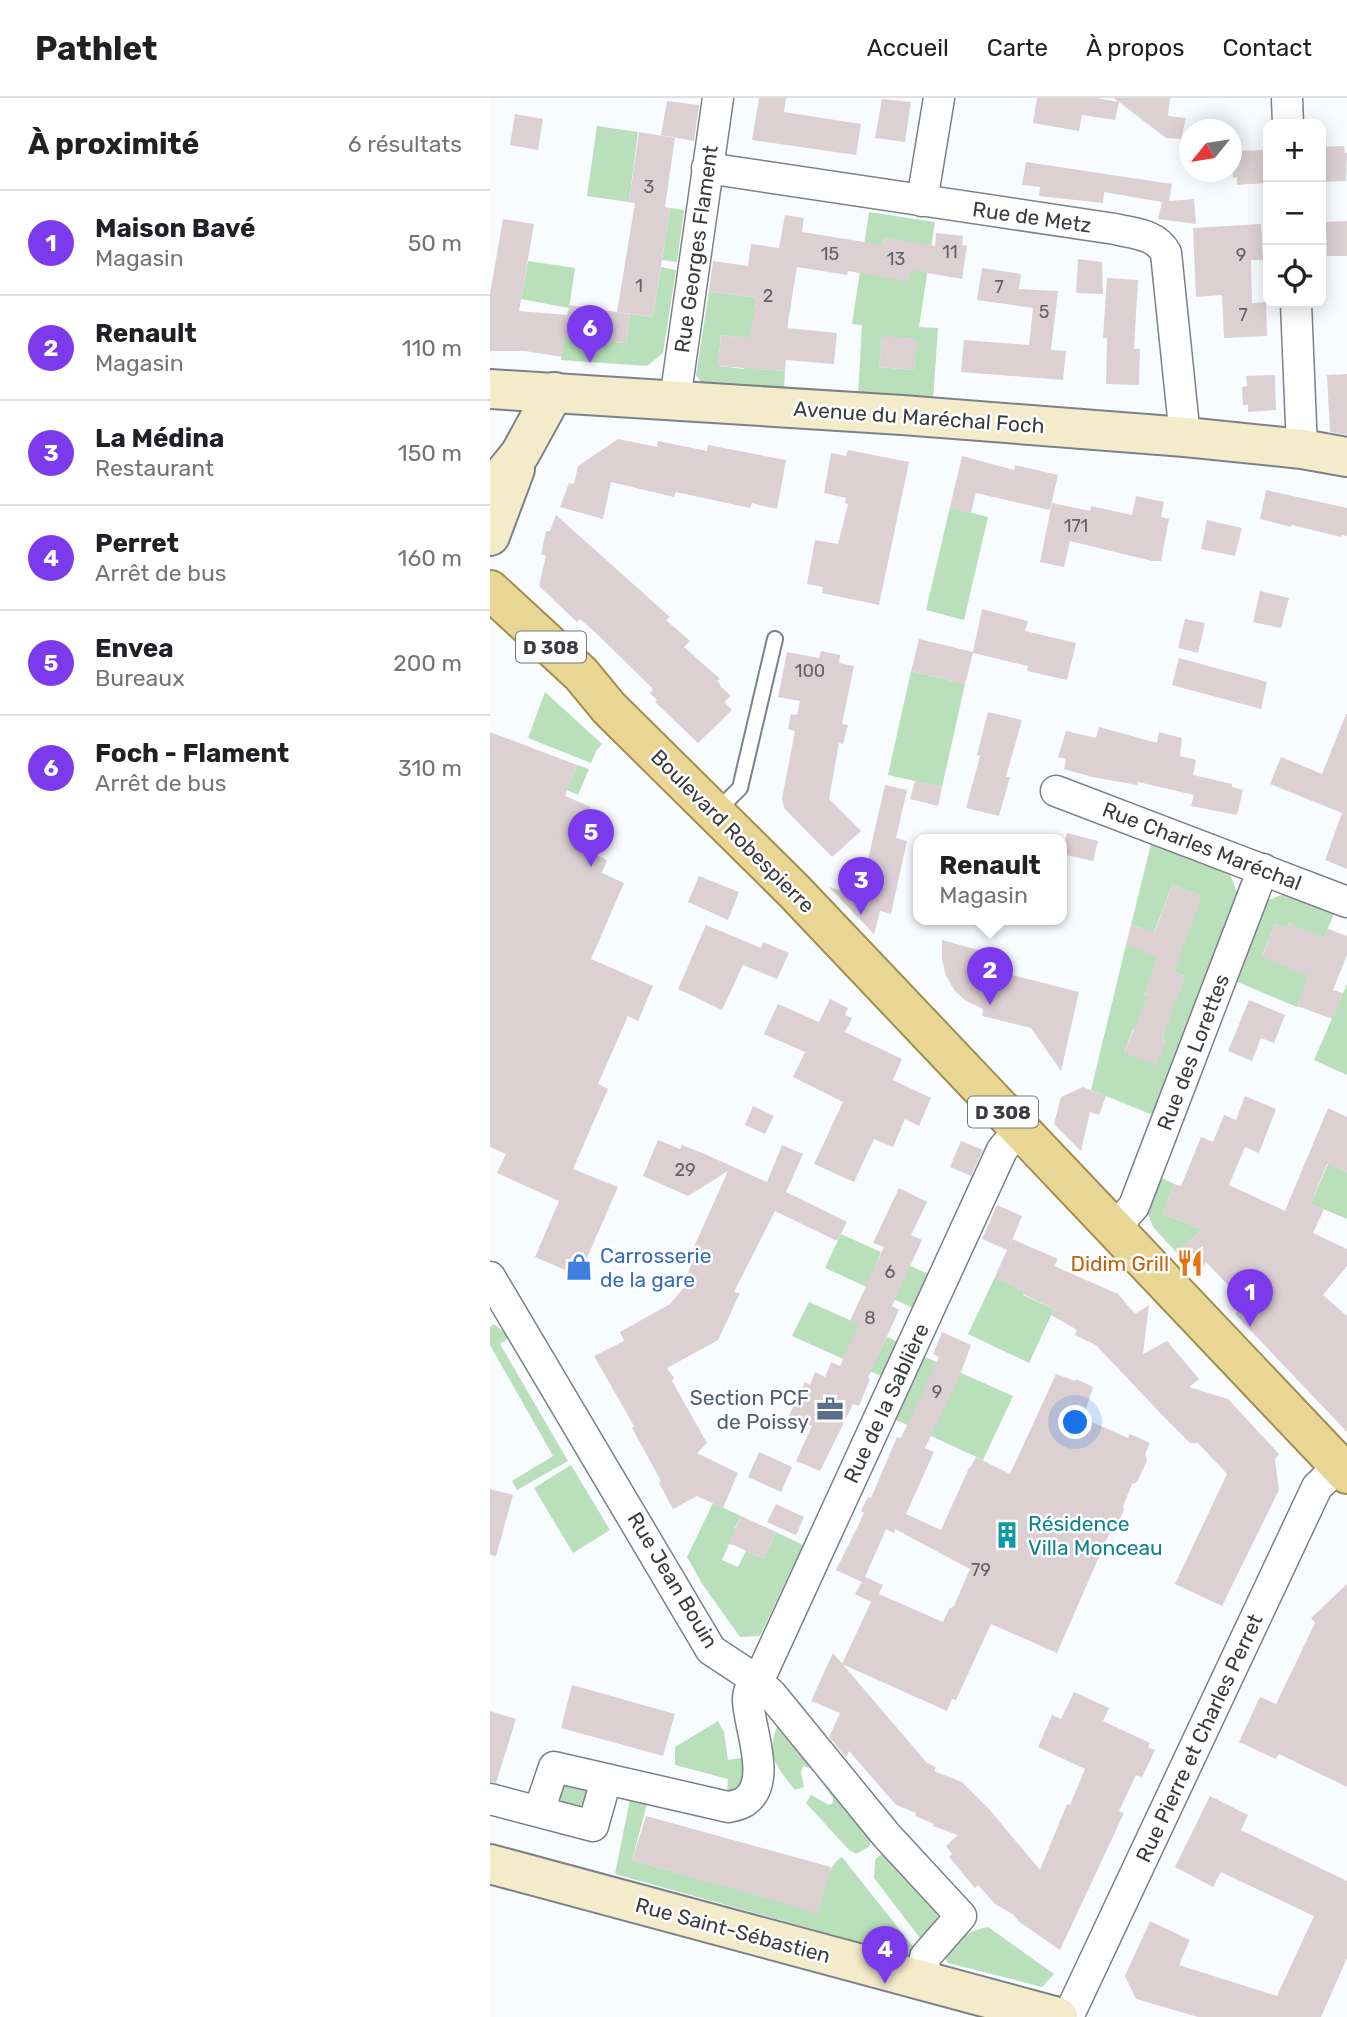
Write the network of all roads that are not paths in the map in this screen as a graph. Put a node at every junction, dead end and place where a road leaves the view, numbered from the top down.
1 (718, 98) edge
2 (939, 98) edge
3 (1287, 98) edge
4 (1288, 119) edge
5 (707, 168) junction
6 (922, 201) junction
7 (1296, 308) edge
8 (490, 388) edge
9 (554, 392) junction
10 (675, 400) junction
11 (1185, 437) junction
12 (1302, 449) junction
13 (520, 454) junction
14 (1347, 457) edge
15 (490, 491) edge
16 (490, 536) edge
17 (490, 590) edge
18 (490, 621) edge
19 (775, 639) dead end
20 (609, 708) junction
21 (1056, 791) dead end
22 (716, 813) junction
23 (1263, 869) junction
24 (1347, 902) edge
25 (1019, 1129) junction
26 (1114, 1229) junction
27 (491, 1282) edge
28 (1343, 1470) edge
29 (755, 1679) junction
30 (607, 1780) junction
31 (490, 1798) edge
32 (539, 1811) junction
33 (490, 1864) edge
34 (923, 1980) junction
35 (1058, 2017) edge
36 (1068, 2017) edge

1 - 5 street, Rue Georges Flament
2 - 6 street
3 - 4 street
5 - 6 street, Rue de Metz
5 - 10 street, Rue Georges Flament
6 - 11 street, Rue de Metz
7 - 12 street
8 - 9 street, Avenue du Maréchal Foch
9 - 10 street, Avenue du Maréchal Foch
9 - 13 street
10 - 11 street, Avenue du Maréchal Foch
11 - 12 street, Avenue du Maréchal Foch
12 - 14 street, Avenue du Maréchal Foch
13 - 15 street
13 - 16 street
17 - 20 main road, Boulevard Robespierre / D 308
18 - 20 main road, Boulevard Robespierre
19 - 22 lane
20 - 22 main road, Boulevard Robespierre / D 308
21 - 23 street, Rue Charles Maréchal
22 - 25 main road, Boulevard Robespierre / D 308
23 - 24 street, Rue Charles Maréchal
23 - 26 street, Rue des Lorettes
25 - 26 main road, Boulevard Robespierre / D 308
25 - 29 street, Rue de la Sablière
26 - 28 main road, Boulevard Robespierre / D 308
27 - 29 street, Rue Jean Bouin
28 - 36 street, Rue Pierre et Charles Perret
29 - 30 street
29 - 34 street, Rue Jean Bouin
30 - 32 street
30 - 32 street
31 - 32 street
33 - 34 street, Rue Saint-Sébastien
34 - 35 street, Rue Saint-Sébastien

